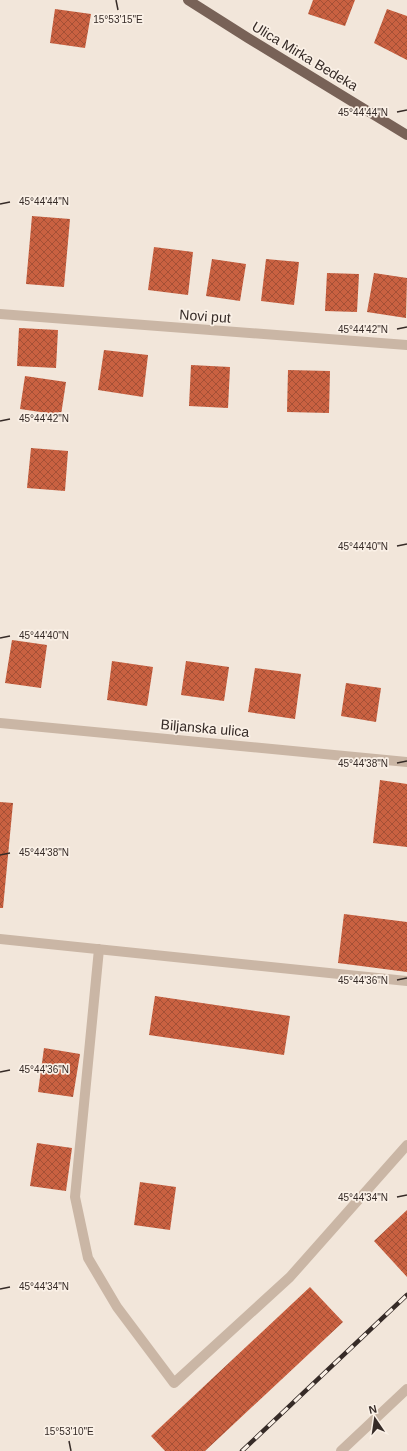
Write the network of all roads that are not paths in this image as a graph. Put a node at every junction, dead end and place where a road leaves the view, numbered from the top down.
1 (188, 0) edge
2 (407, 135) edge
3 (0, 314) edge
4 (407, 345) edge
5 (0, 723) edge
6 (407, 762) edge
7 (0, 939) edge
8 (99, 949) junction
9 (407, 981) edge
10 (407, 1145) edge
11 (407, 1389) edge
12 (341, 1451) edge

1 - 2 main road, Ulica Mirka Bedeka
3 - 4 street, Novi put
5 - 6 street, Biljanska ulica
7 - 8 street
8 - 9 street
8 - 10 street
11 - 12 street

